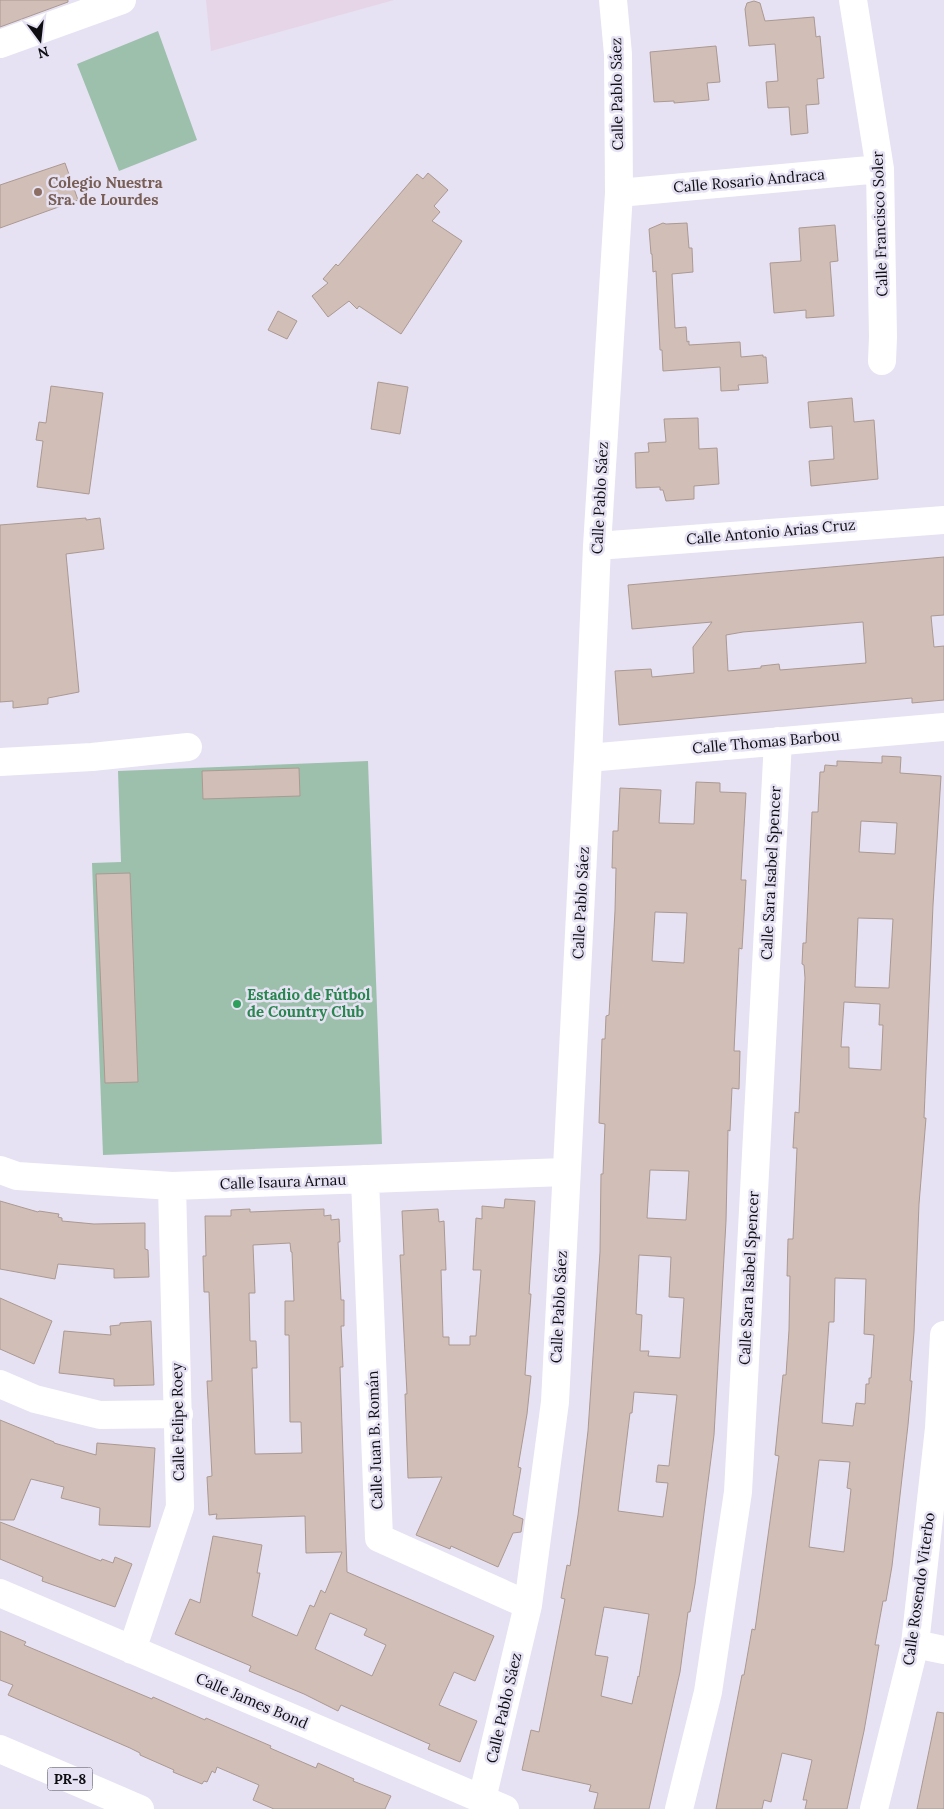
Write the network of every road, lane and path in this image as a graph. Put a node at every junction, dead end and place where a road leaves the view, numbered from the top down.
1 (122, 0) edge
2 (613, 0) edge
3 (853, 0) edge
4 (0, 44) edge
5 (880, 169) junction
6 (619, 192) junction
7 (882, 361) dead end
8 (944, 520) edge
9 (597, 546) junction
10 (944, 727) edge
11 (778, 741) junction
12 (188, 747) dead end
13 (588, 758) junction
14 (0, 762) edge
15 (0, 1170) edge
16 (566, 1172) junction
17 (365, 1179) junction
18 (172, 1186) junction
19 (944, 1335) edge
20 (0, 1384) edge
21 (179, 1414) junction
22 (0, 1593) edge
23 (528, 1605) junction
24 (915, 1644) junction
25 (132, 1650) junction
26 (944, 1650) edge
27 (0, 1749) edge
28 (494, 1804) edge
29 (140, 1809) edge
30 (679, 1809) edge
31 (874, 1809) edge

1 - 4 street
2 - 6 street, Calle Pablo Sáez
3 - 5 street, Calle Francisco Soler
5 - 6 street, Calle Rosario Andraca
5 - 7 street, Calle Francisco Soler
6 - 9 street, Calle Pablo Sáez
8 - 9 street, Calle Antonio Arias Cruz
9 - 13 street, Calle Pablo Sáez
10 - 11 street, Calle Thomas Barbou
11 - 13 street, Calle Thomas Barbou
11 - 30 street, Calle Sara Isabel Spencer
12 - 14 street
13 - 16 street, Calle Pablo Sáez
15 - 18 street, Calle Isaura Arnau
16 - 17 street, Calle Isaura Arnau
16 - 23 street, Calle Pablo Sáez
17 - 18 street, Calle Isaura Arnau
17 - 23 street, Calle Juan B. Román
18 - 21 street, Calle Felipe Roey
19 - 24 street, Calle Rosendo Viterbo
20 - 21 street
21 - 25 street, Calle Felipe Roey
22 - 25 street, Calle James Bond
23 - 28 street, Calle Pablo Sáez
24 - 26 street
24 - 31 street, Calle Rosendo Viterbo
25 - 28 street, Calle James Bond
27 - 29 street, PR-8

